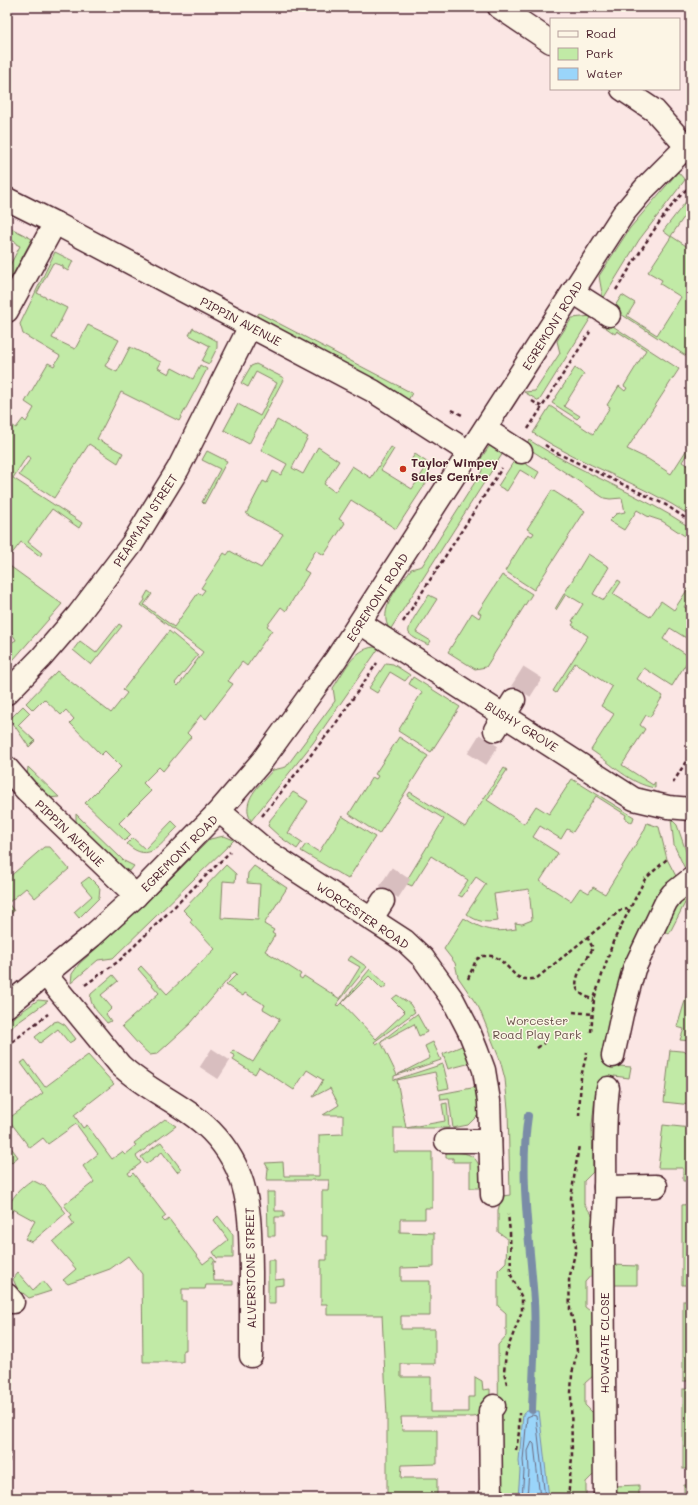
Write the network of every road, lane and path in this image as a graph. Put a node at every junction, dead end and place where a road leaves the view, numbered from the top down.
1 (499, 7) edge
2 (550, 41) edge
3 (624, 90) edge
4 (689, 144) edge
5 (690, 186) edge
6 (7, 199) edge
7 (56, 223) junction
8 (573, 292) junction
9 (7, 311) edge
10 (606, 313) junction
11 (250, 326) junction
12 (485, 429) junction
13 (523, 442) joint
14 (543, 444) dead end
15 (470, 453) junction
16 (691, 522) edge
17 (360, 623) junction
18 (7, 692) edge
19 (691, 752) edge
20 (7, 768) edge
21 (668, 807) junction
22 (691, 809) edge
23 (219, 811) junction
24 (691, 879) edge
25 (136, 896) junction
26 (628, 909) dead end
27 (587, 937) junction
28 (46, 975) junction
29 (467, 980) dead end
30 (594, 999) dead end
31 (7, 1006) edge
32 (573, 1012) dead end
33 (592, 1014) dead end
34 (544, 1043) dead end
35 (589, 1046) dead end
36 (537, 1048) dead end
37 (613, 1056) dead end
38 (608, 1088) dead end
39 (579, 1118) dead end
40 (490, 1140) junction
41 (446, 1141) dead end
42 (579, 1141) dead end
43 (656, 1186) dead end
44 (605, 1187) junction
45 (500, 1202) joint
46 (7, 1332) edge
47 (251, 1356) dead end
48 (508, 1387) dead end
49 (494, 1406) dead end
50 (518, 1410) dead end
51 (515, 1452) dead end
52 (7, 1471) edge
53 (491, 1498) edge
54 (568, 1498) edge
55 (605, 1498) edge

1 - 2 street
3 - 4 street
4 - 8 street, EGREMONT ROAD
5 - 10 path
6 - 7 street, PIPPIN AVENUE
7 - 9 street
7 - 11 street, PIPPIN AVENUE
8 - 10 street
8 - 12 street, EGREMONT ROAD
10 - 13 path
11 - 15 street, PIPPIN AVENUE
11 - 18 street, PEARMAIN STREET
12 - 13 street
12 - 15 street, EGREMONT ROAD
14 - 16 path
15 - 17 street, EGREMONT ROAD
17 - 21 street, BUSHY GROVE
17 - 23 street, EGREMONT ROAD
19 - 21 path
20 - 25 street, PIPPIN AVENUE
21 - 22 street, BUSHY GROVE
23 - 25 street, EGREMONT ROAD
23 - 40 street, WORCESTER ROAD
24 - 37 street
25 - 28 street, EGREMONT ROAD
26 - 27 path
27 - 29 path
27 - 30 path
28 - 31 street, EGREMONT ROAD
28 - 47 street, ALVERSTONE STREET
32 - 33 path
34 - 36 path
35 - 39 path
38 - 44 street, HOWGATE CLOSE
40 - 41 street
40 - 45 street, WORCESTER ROAD
42 - 54 path
43 - 44 street
44 - 55 street, HOWGATE CLOSE
45 - 48 path
46 - 52 path
49 - 53 street
50 - 51 path

